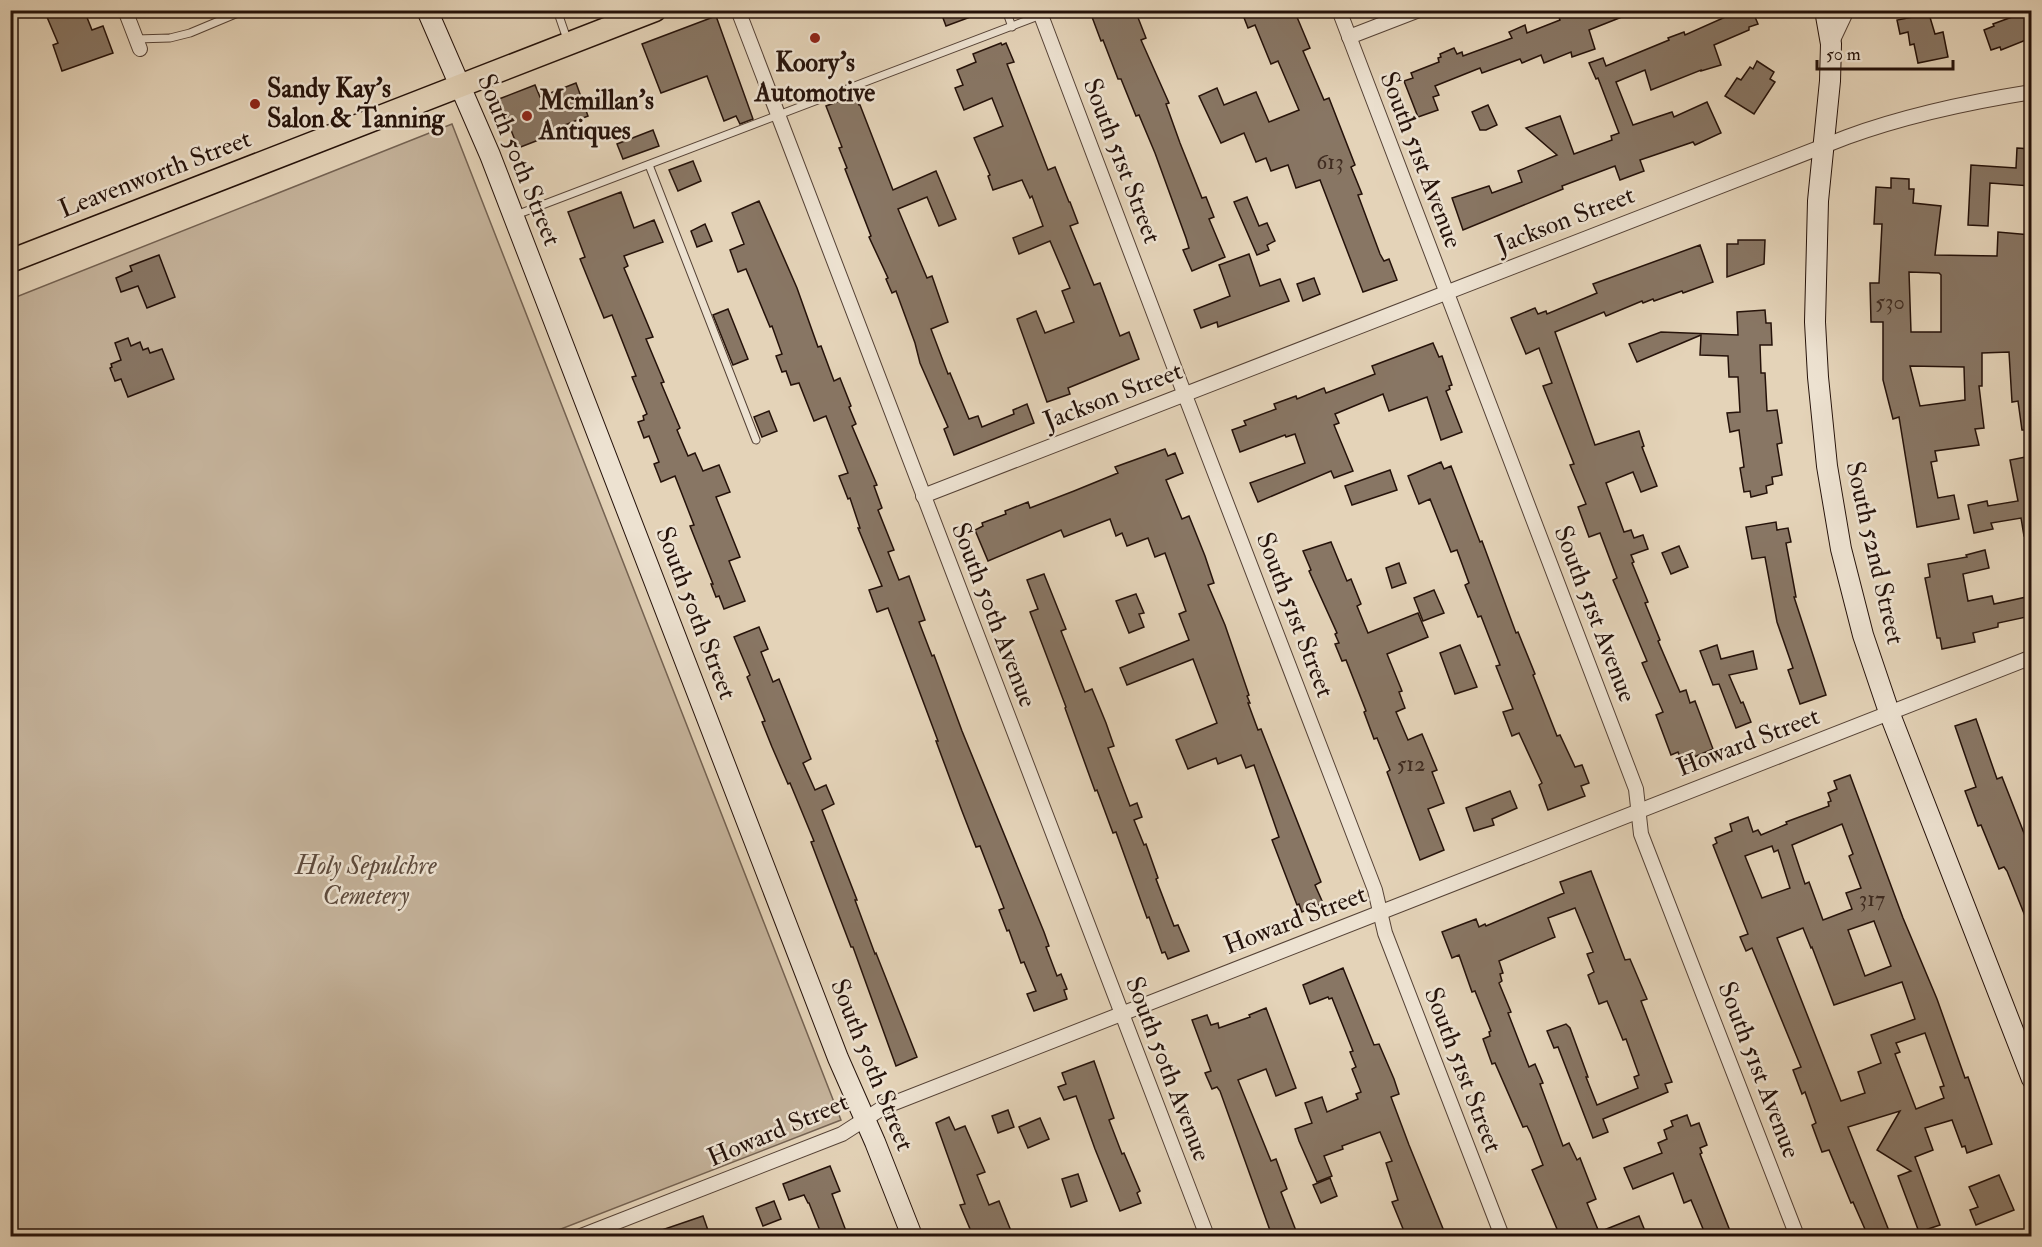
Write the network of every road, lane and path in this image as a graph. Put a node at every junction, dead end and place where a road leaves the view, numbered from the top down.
1 (125, 10) edge
2 (245, 10) edge
3 (427, 10) edge
4 (557, 10) edge
5 (655, 10) edge
6 (738, 10) edge
7 (1006, 10) edge
8 (1339, 10) edge
9 (1419, 10) edge
10 (1825, 10) edge
11 (1846, 10) edge
12 (1045, 12) edge
13 (1012, 27) junction
14 (1349, 37) junction
15 (138, 44) joint
16 (569, 44) junction
17 (1831, 44) junction
18 (460, 86) junction
19 (2031, 92) edge
20 (779, 116) junction
21 (1824, 145) junction
22 (649, 165) junction
23 (514, 216) junction
24 (10, 261) edge
25 (1446, 292) junction
26 (1184, 394) junction
27 (756, 440) dead end
28 (923, 496) junction
29 (2031, 657) edge
30 (1889, 712) junction
31 (1639, 811) junction
32 (1380, 912) junction
33 (1121, 1014) junction
34 (2031, 1079) edge
35 (865, 1119) junction
36 (615, 1230) edge
37 (581, 1236) edge
38 (912, 1236) edge
39 (1207, 1236) edge
40 (1502, 1236) edge
41 (1797, 1236) edge

1 - 15 street
2 - 15 lane
3 - 18 main road, South 50th Street
4 - 16 lane
5 - 16 main road, Leavenworth Street
6 - 20 street, South 50th Avenue
7 - 13 lane
8 - 14 street, South 51st Avenue
9 - 14 street
10 - 17 main road, South 52nd Street
11 - 17 street
12 - 13 lane
12 - 26 street, South 51st Street
13 - 20 lane
14 - 25 street, South 51st Avenue
16 - 18 main road, Leavenworth Street
17 - 21 main road, South 52nd Street
18 - 23 main road, South 50th Street
18 - 24 main road, Leavenworth Street
19 - 21 street, Jackson Street
20 - 22 lane
20 - 28 street, South 50th Avenue
21 - 25 street, Jackson Street
21 - 30 main road, South 52nd Street
22 - 23 lane
22 - 27 lane
23 - 35 main road, South 50th Street
25 - 26 street, Jackson Street
25 - 31 street, South 51st Avenue
26 - 28 street, Jackson Street
26 - 32 street, South 51st Street
28 - 33 street, South 50th Avenue
29 - 30 street, Howard Street
30 - 31 street, Howard Street
30 - 34 main road, South 52nd Street
31 - 32 street, Howard Street
31 - 41 street, South 51st Avenue
32 - 33 street, Howard Street
32 - 40 street, South 51st Street
33 - 35 street, Howard Street
33 - 39 street, South 50th Avenue
35 - 36 street, Howard Street
35 - 38 main road, South 50th Street
36 - 37 street, Howard Street

